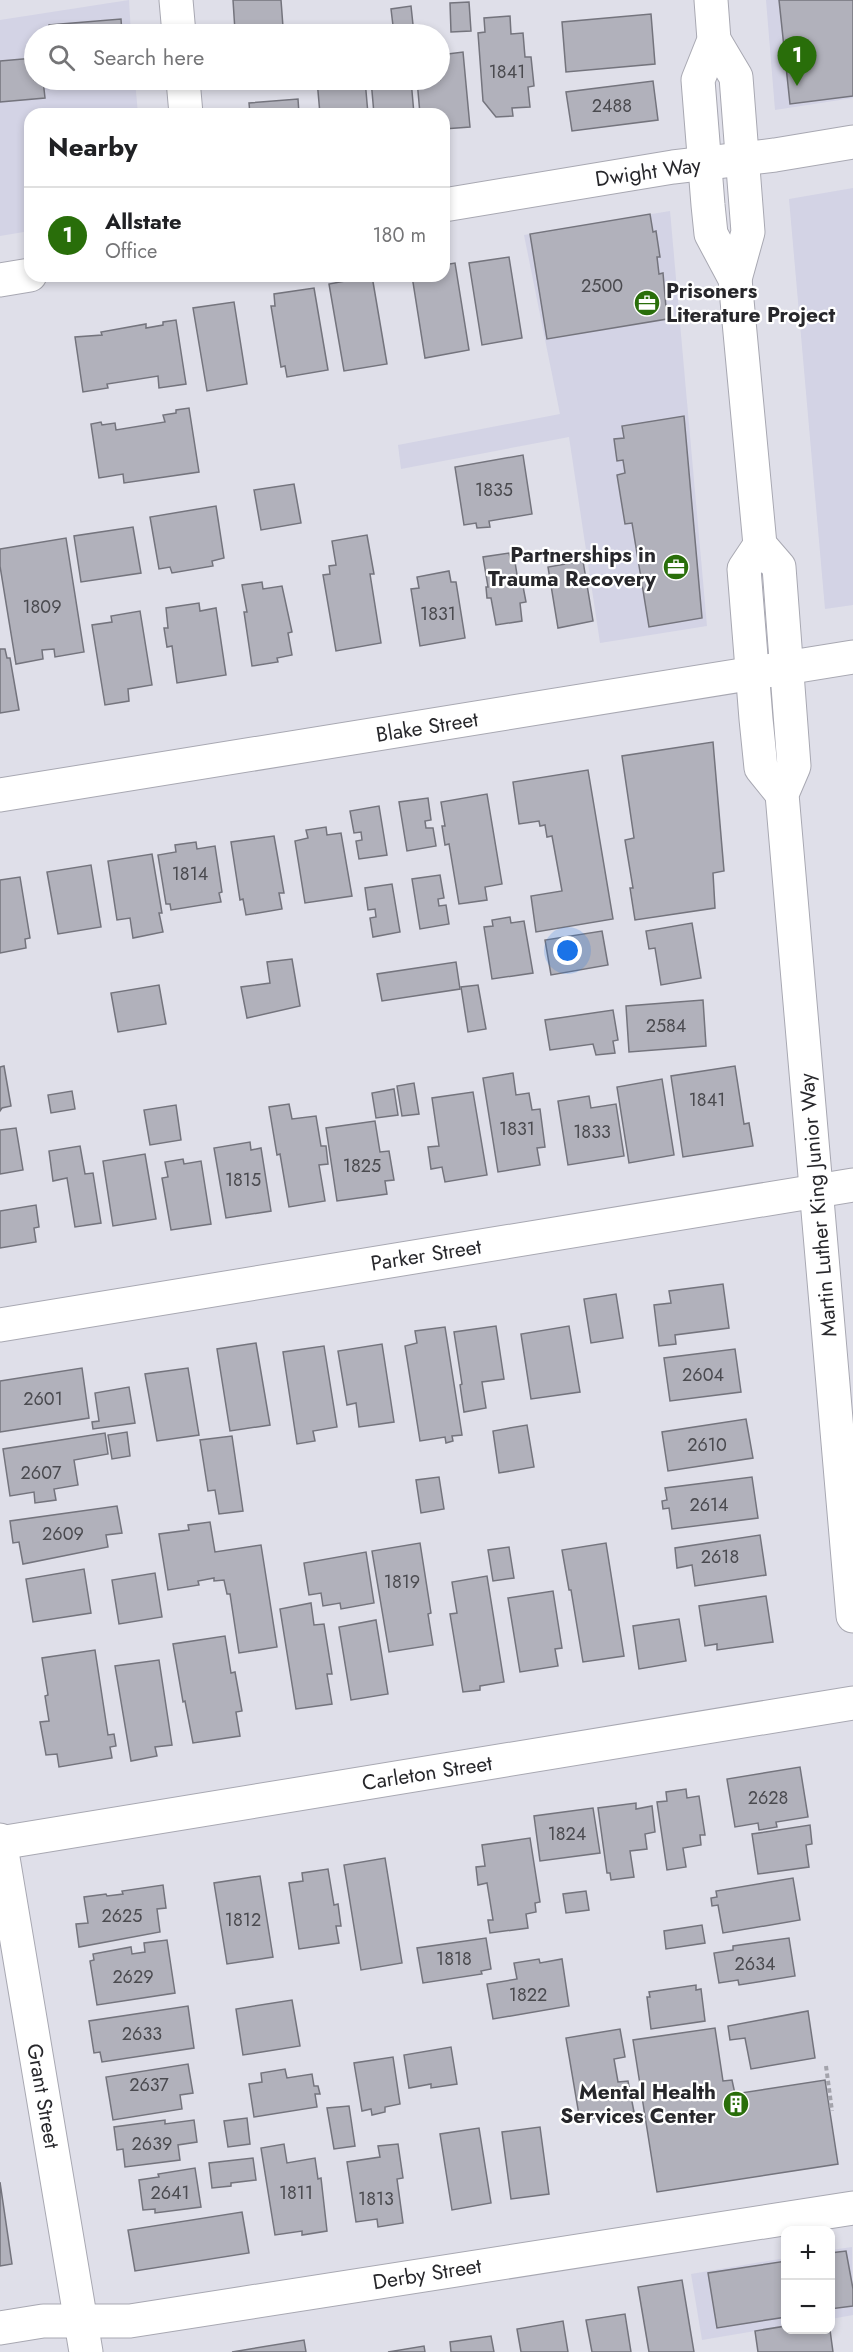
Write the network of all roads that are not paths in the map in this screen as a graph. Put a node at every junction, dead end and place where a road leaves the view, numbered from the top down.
1 (176, 0) edge
2 (711, 0) edge
3 (178, 24) edge
4 (714, 40) junction
5 (184, 90) edge
6 (185, 108) edge
7 (853, 142) edge
8 (742, 159) junction
9 (704, 163) junction
10 (450, 204) edge
11 (24, 276) edge
12 (735, 279) junction
13 (0, 280) edge
14 (760, 545) junction
15 (853, 657) edge
16 (787, 668) junction
17 (752, 673) junction
18 (782, 794) junction
19 (0, 795) edge
20 (853, 1185) edge
21 (817, 1191) junction
22 (0, 1325) edge
23 (853, 1616) edge
24 (853, 1703) edge
25 (0, 1842) edge
26 (853, 2208) edge
27 (0, 2328) edge
28 (83, 2336) edge

1 - 3 street
2 - 4 street
4 - 8 street
4 - 9 street
5 - 6 street
7 - 8 street, Dwight Way
8 - 9 street, Dwight Way
8 - 12 street
9 - 10 street, Dwight Way
9 - 12 street
11 - 13 street
12 - 14 street
14 - 16 street, Martin Luther King Junior Way
14 - 17 street
15 - 16 street, Blake Street
16 - 17 street, Blake Street
16 - 18 street, Martin Luther King Junior Way
17 - 18 street
17 - 19 street, Blake Street
18 - 21 street, Martin Luther King Junior Way
20 - 21 street, Parker Street
21 - 22 street, Parker Street
21 - 23 street, Martin Luther King Junior Way
24 - 25 street, Carleton Street
25 - 28 street, Grant Street
26 - 28 street, Derby Street
27 - 28 street, Derby Street

